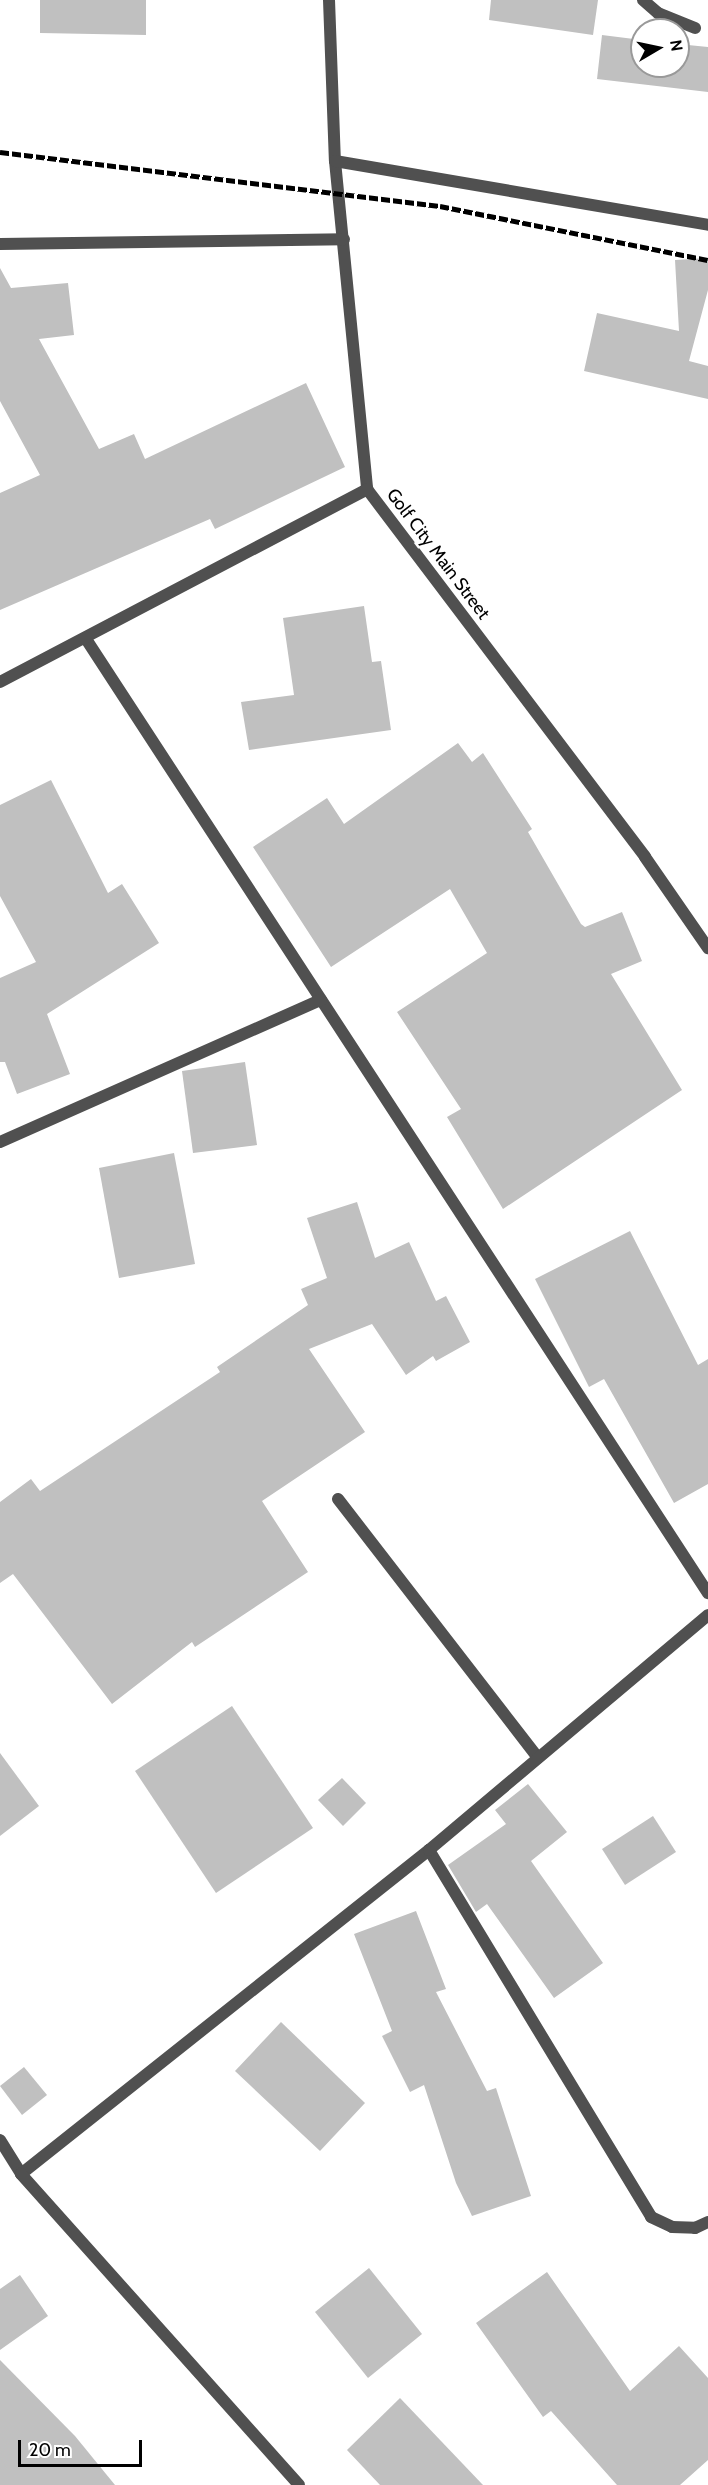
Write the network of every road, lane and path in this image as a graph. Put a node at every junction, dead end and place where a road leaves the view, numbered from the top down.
1 (330, 0) edge
2 (643, 0) edge
3 (695, 28) dead end
4 (335, 161) junction
5 (708, 225) edge
6 (344, 239) junction
7 (0, 244) edge
8 (367, 489) junction
9 (86, 639) junction
10 (0, 682) edge
11 (708, 948) edge
12 (321, 1000) junction
13 (0, 1142) edge
14 (338, 1499) dead end
15 (708, 1593) edge
16 (708, 1615) edge
17 (538, 1758) junction
18 (429, 1850) junction
19 (0, 2140) edge
20 (21, 2174) junction
21 (708, 2222) edge
22 (299, 2485) edge

1 - 4 street, Golf City Main Street
2 - 3 street
4 - 5 street
4 - 6 street, Golf City Main Street
6 - 7 street
6 - 8 street, Golf City Main Street
8 - 9 street
8 - 11 street, Golf City Main Street
9 - 10 street
9 - 12 street
12 - 13 street
12 - 15 street
14 - 17 street
16 - 17 street
17 - 18 street
18 - 20 street
18 - 21 street
19 - 20 street
20 - 22 street

